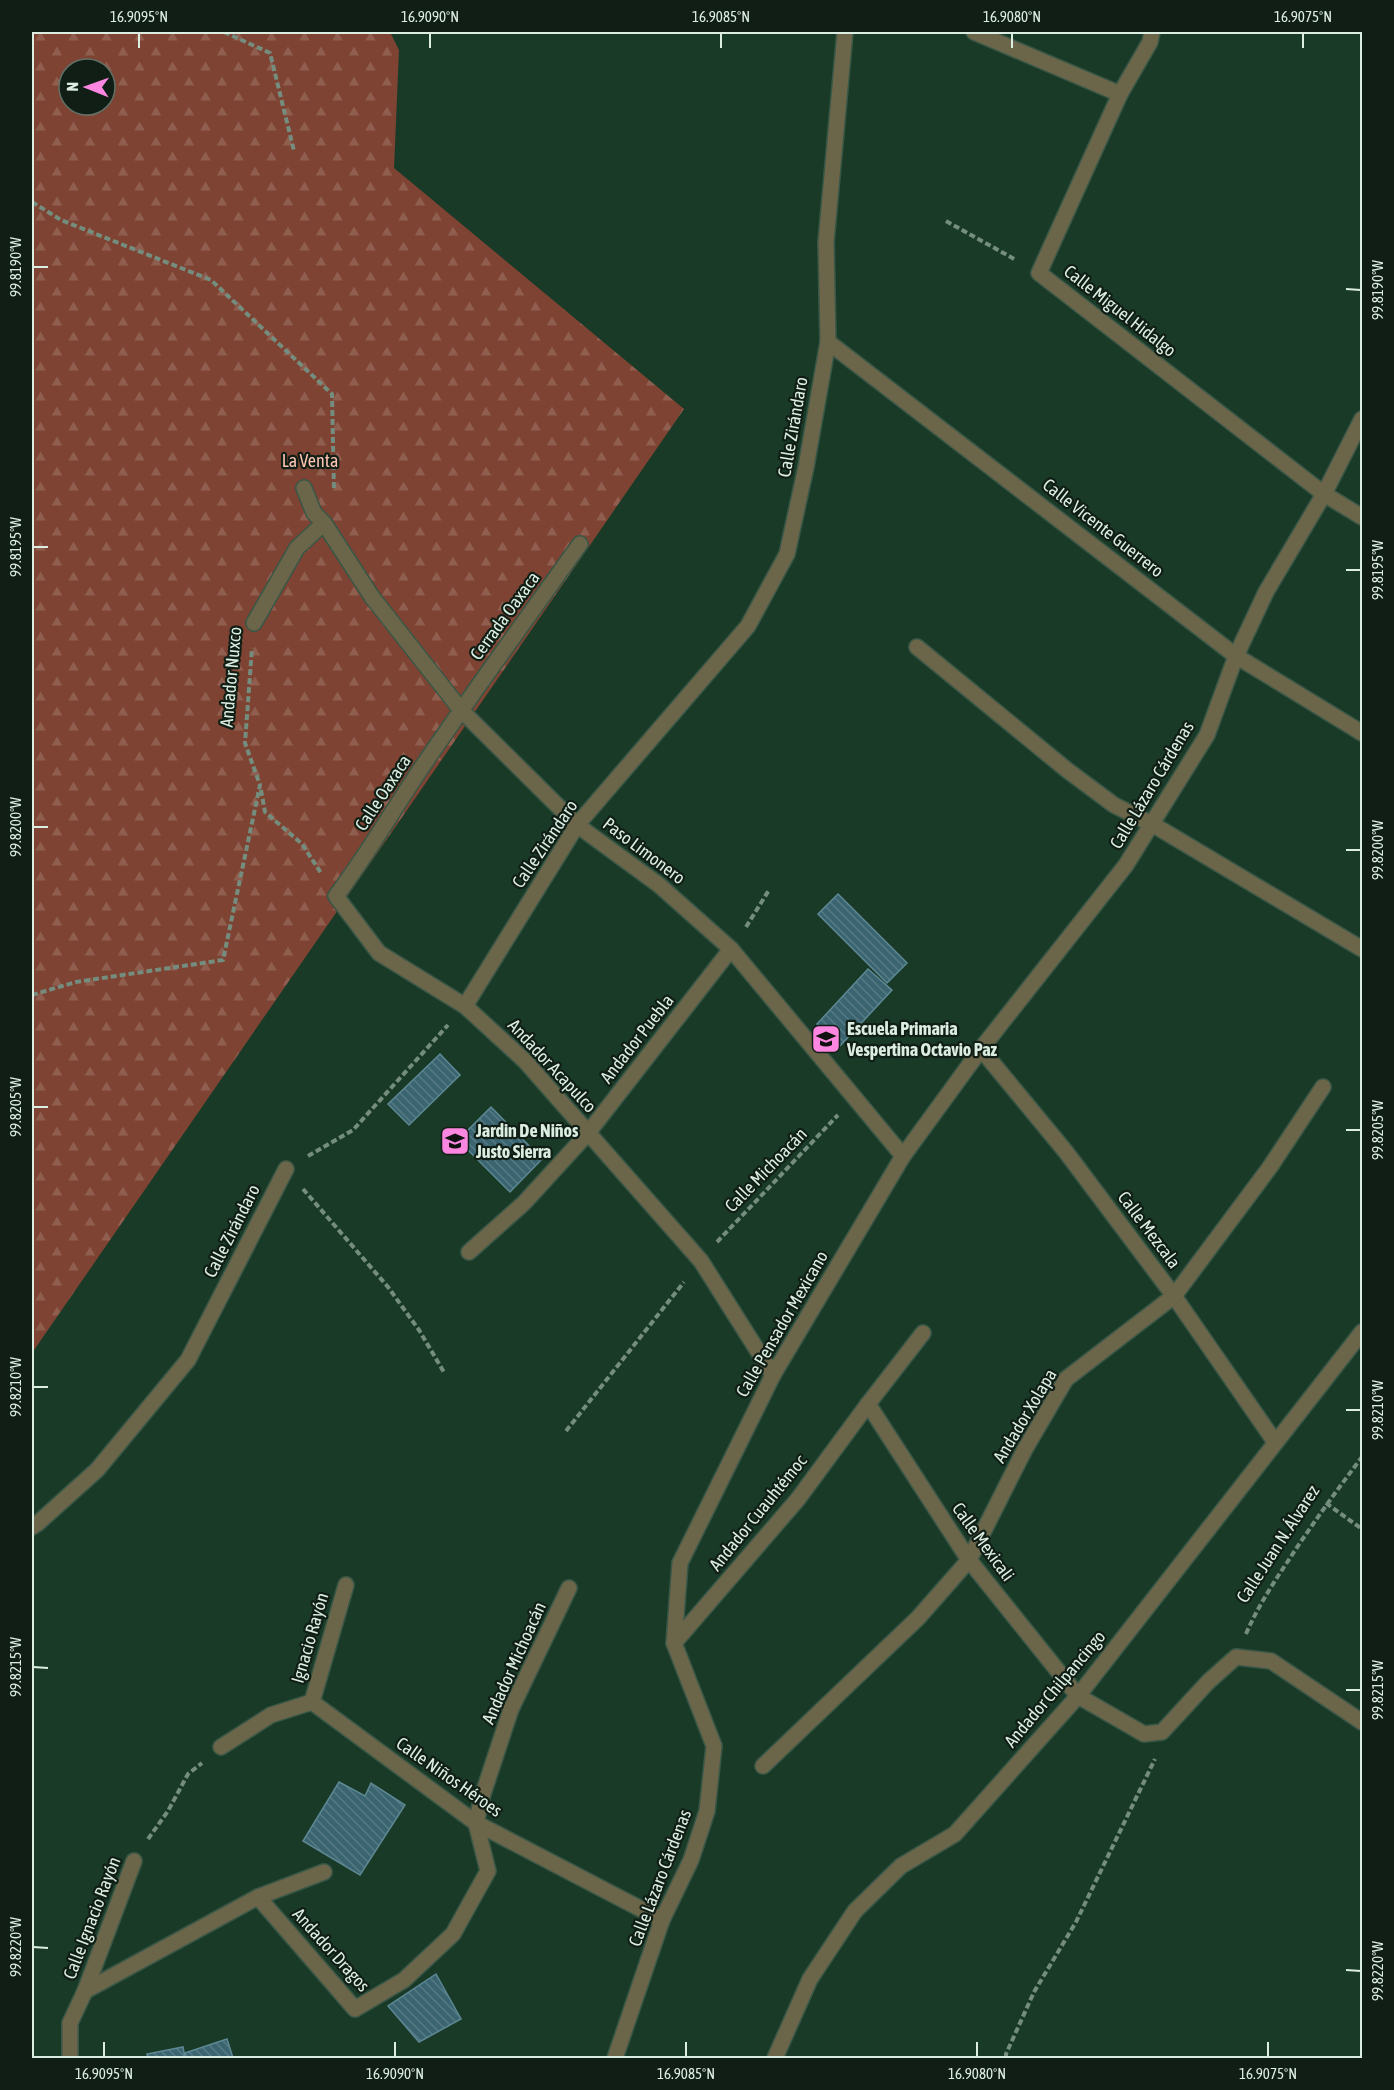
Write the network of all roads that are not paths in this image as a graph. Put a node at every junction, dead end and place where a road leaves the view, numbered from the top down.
1 (844, 32) edge
2 (974, 32) edge
3 (1152, 32) edge
4 (1120, 94) junction
5 (828, 342) junction
6 (1362, 419) edge
7 (304, 488) dead end
8 (1324, 494) junction
9 (1362, 517) edge
10 (324, 523) junction
11 (580, 544) dead end
12 (254, 623) road end
13 (917, 647) dead end
14 (1236, 656) junction
15 (461, 710) junction
16 (1362, 733) edge
17 (1152, 824) junction
18 (577, 825) junction
19 (336, 896) joint
20 (731, 949) junction
21 (1362, 949) edge
22 (465, 1006) junction
23 (981, 1049) junction
24 (1323, 1088) dead end
25 (588, 1133) junction
26 (903, 1156) junction
27 (285, 1169) road end
28 (469, 1252) dead end
29 (1174, 1296) junction
30 (1362, 1332) edge
31 (923, 1333) dead end
32 (772, 1375) junction
33 (867, 1404) junction
34 (1275, 1442) junction
35 (32, 1527) edge
36 (969, 1560) junction
37 (346, 1585) dead end
38 (569, 1588) dead end
39 (674, 1643) junction
40 (1078, 1696) junction
41 (312, 1702) junction
42 (1362, 1722) edge
43 (221, 1747) road end
44 (763, 1766) dead end
45 (476, 1823) junction
46 (134, 1861) road end
47 (324, 1872) dead end
48 (258, 1897) junction
49 (662, 1920) junction
50 (85, 1991) junction
51 (70, 2058) edge
52 (615, 2058) edge
53 (775, 2058) edge

1 - 5 street, Calle Zirándaro
2 - 4 street
3 - 4 street, Calle Miguel Hidalgo
4 - 8 street, Calle Miguel Hidalgo
5 - 14 street, Calle Vicente Guerrero
5 - 18 street, Calle Zirándaro
6 - 8 street, Calle Lázaro Cárdenas
7 - 10 street, Paso Limonero
8 - 9 street, Calle Miguel Hidalgo
8 - 14 street, Calle Lázaro Cárdenas
10 - 12 street, Andador Nuxco
10 - 15 street, Paso Limonero
11 - 15 street, Cerrada Oaxaca
13 - 17 street
14 - 16 street, Calle Vicente Guerrero
14 - 17 street, Calle Lázaro Cárdenas
15 - 18 street, Paso Limonero
15 - 19 street, Calle Oaxaca
17 - 21 street
17 - 23 street, Calle Lázaro Cárdenas
18 - 20 street, Paso Limonero
18 - 22 street, Calle Zirándaro
19 - 22 street, Andador Acapulco
20 - 25 street, Andador Puebla
20 - 26 street, Paso Limonero
22 - 25 street, Andador Acapulco
23 - 26 street, Calle Pensador Mexicano
23 - 29 street, Calle Mezcala
24 - 29 street, Andador Xolapa
25 - 28 street, Andador Puebla
25 - 32 street, Andador Acapulco
26 - 32 street, Calle Pensador Mexicano
27 - 35 street, Calle Zirándaro
29 - 34 street, Calle Mezcala
29 - 36 street, Andador Xolapa
30 - 34 street, Andador Chilpancingo
31 - 33 street, Andador Cuauhtémoc
32 - 39 street, Calle Pensador Mexicano
33 - 36 street, Calle Mexicali
33 - 39 street, Andador Cuauhtémoc
34 - 40 street, Andador Chilpancingo
36 - 40 street, Calle Mexicali
36 - 44 street, Andador Xolapa
37 - 41 street, Ignacio Rayón
38 - 45 street, Andador Michoacán
39 - 49 street, Calle Lázaro Cárdenas
40 - 42 street
40 - 53 street, Andador Chilpancingo
41 - 43 street
41 - 45 street, Calle Niños Héroes
45 - 48 street, Andador Dragos
45 - 49 street, Calle Niños Héroes
46 - 50 street, Calle Ignacio Rayón
47 - 48 street, Andador Dragos
48 - 50 street, Andador Dragos
49 - 52 street, Calle Lázaro Cárdenas
50 - 51 street, Calle Ignacio Rayón

